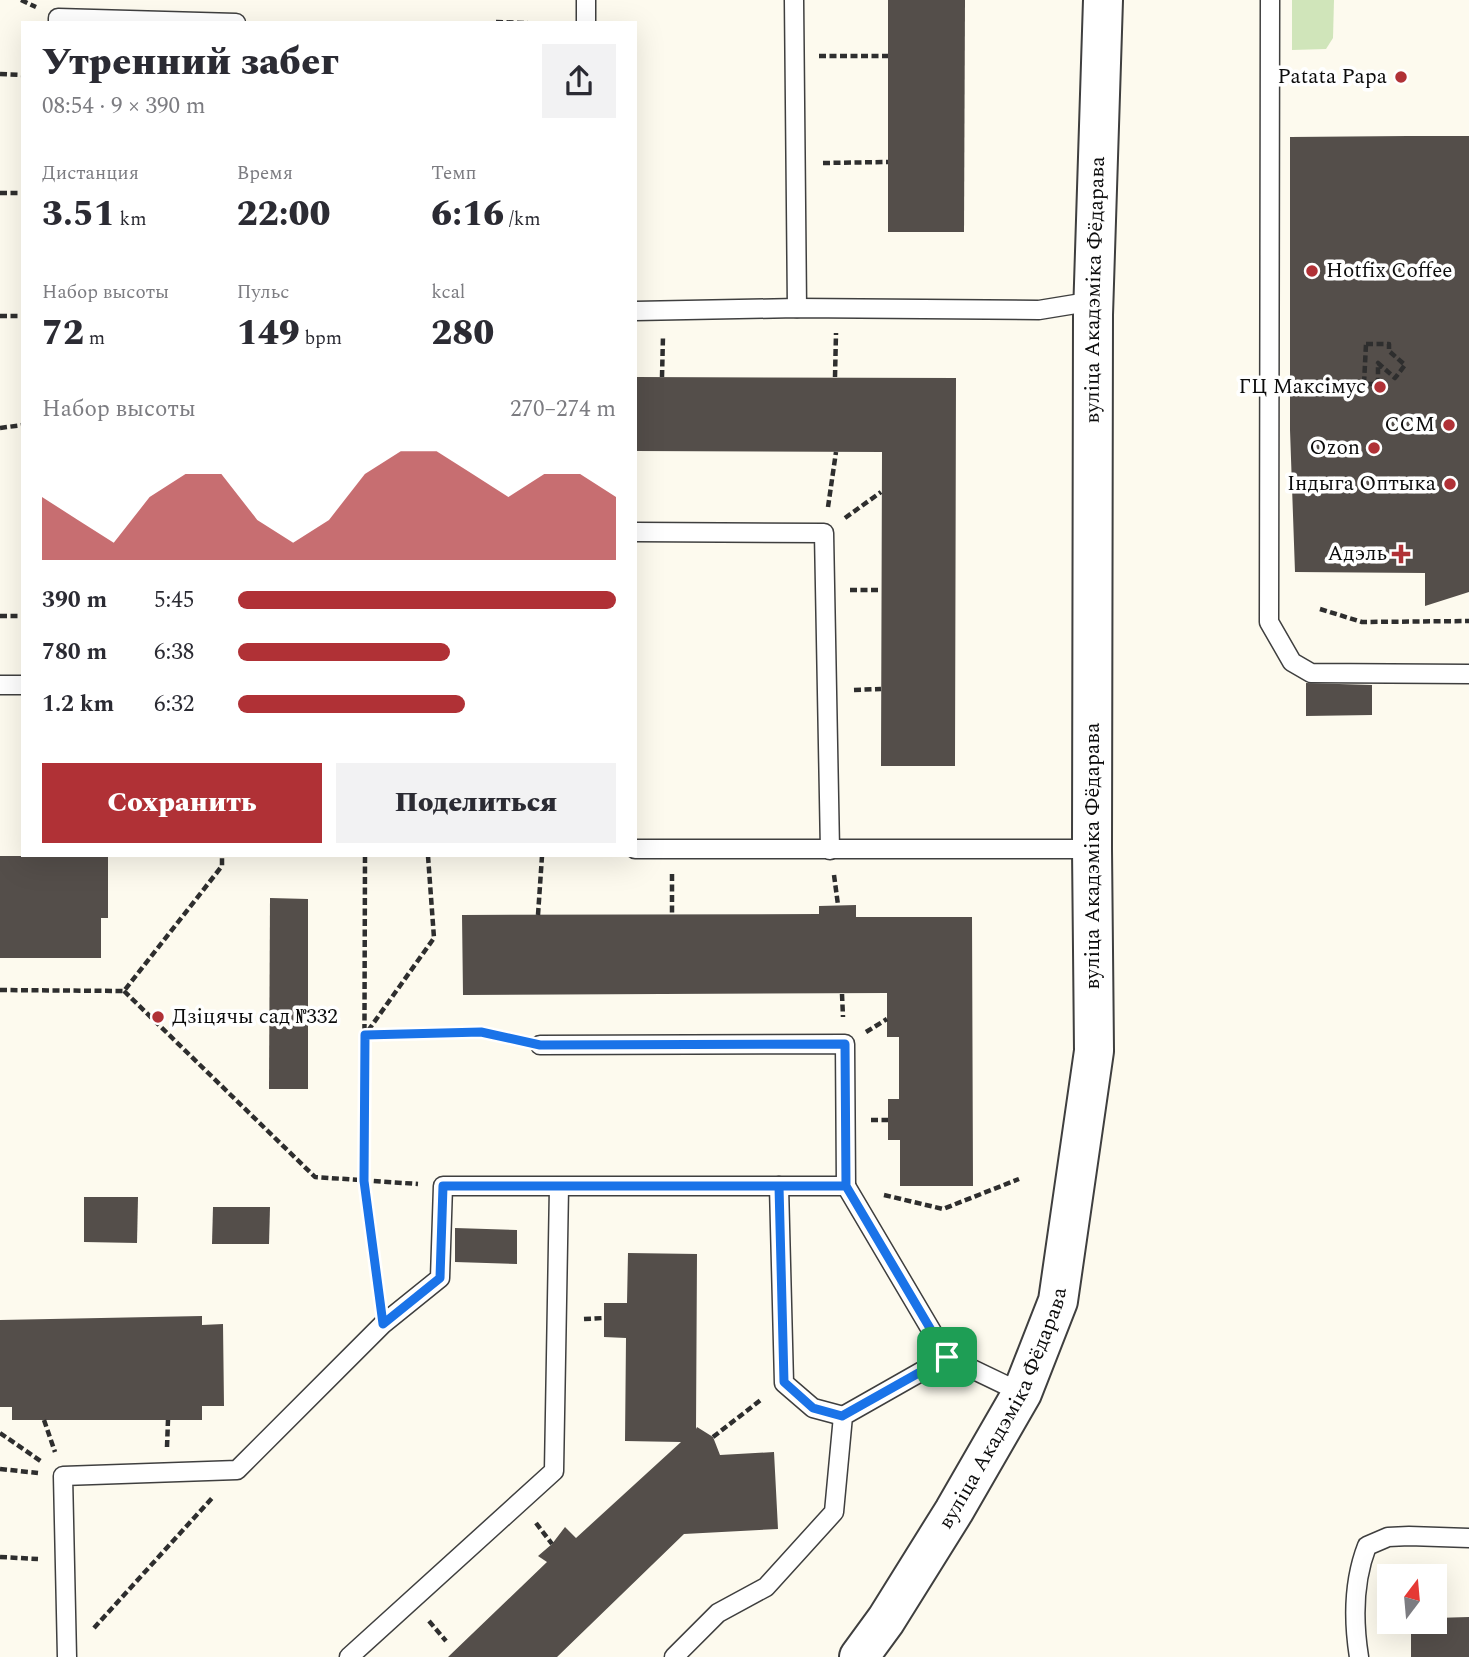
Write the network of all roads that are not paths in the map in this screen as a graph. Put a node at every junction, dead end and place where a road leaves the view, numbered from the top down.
1 (586, 0) edge
2 (794, 0) edge
3 (1103, 0) edge
4 (1270, 0) edge
5 (58, 21) edge
6 (165, 21) edge
7 (586, 21) edge
8 (1094, 301) junction
9 (797, 308) junction
10 (637, 311) edge
11 (637, 532) edge
12 (1469, 674) edge
13 (0, 685) edge
14 (21, 685) edge
15 (637, 849) edge
16 (1092, 849) junction
17 (830, 850) junction
18 (540, 1045) road end
19 (779, 1186) junction
20 (846, 1186) junction
21 (558, 1187) junction
22 (947, 1357) junction
23 (1022, 1393) junction
24 (842, 1416) junction
25 (1469, 1538) edge
26 (67, 1657) edge
27 (349, 1657) edge
28 (674, 1657) edge
29 (859, 1657) edge
30 (1359, 1657) edge

1 - 7 lane
2 - 9 lane
3 - 8 street, вуліца Акадэміка Фёдарава
4 - 12 lane
5 - 6 lane
8 - 9 lane
8 - 16 street, вуліца Акадэміка Фёдарава
9 - 10 lane
11 - 17 lane
13 - 14 lane
15 - 17 lane
16 - 17 lane
16 - 23 street, вуліца Акадэміка Фёдарава
18 - 20 lane
19 - 20 lane
19 - 21 lane
19 - 24 lane
20 - 22 lane
21 - 26 lane
21 - 27 lane
22 - 23 lane
22 - 24 lane
23 - 29 street, вуліца Акадэміка Фёдарава
24 - 28 lane
25 - 30 lane

